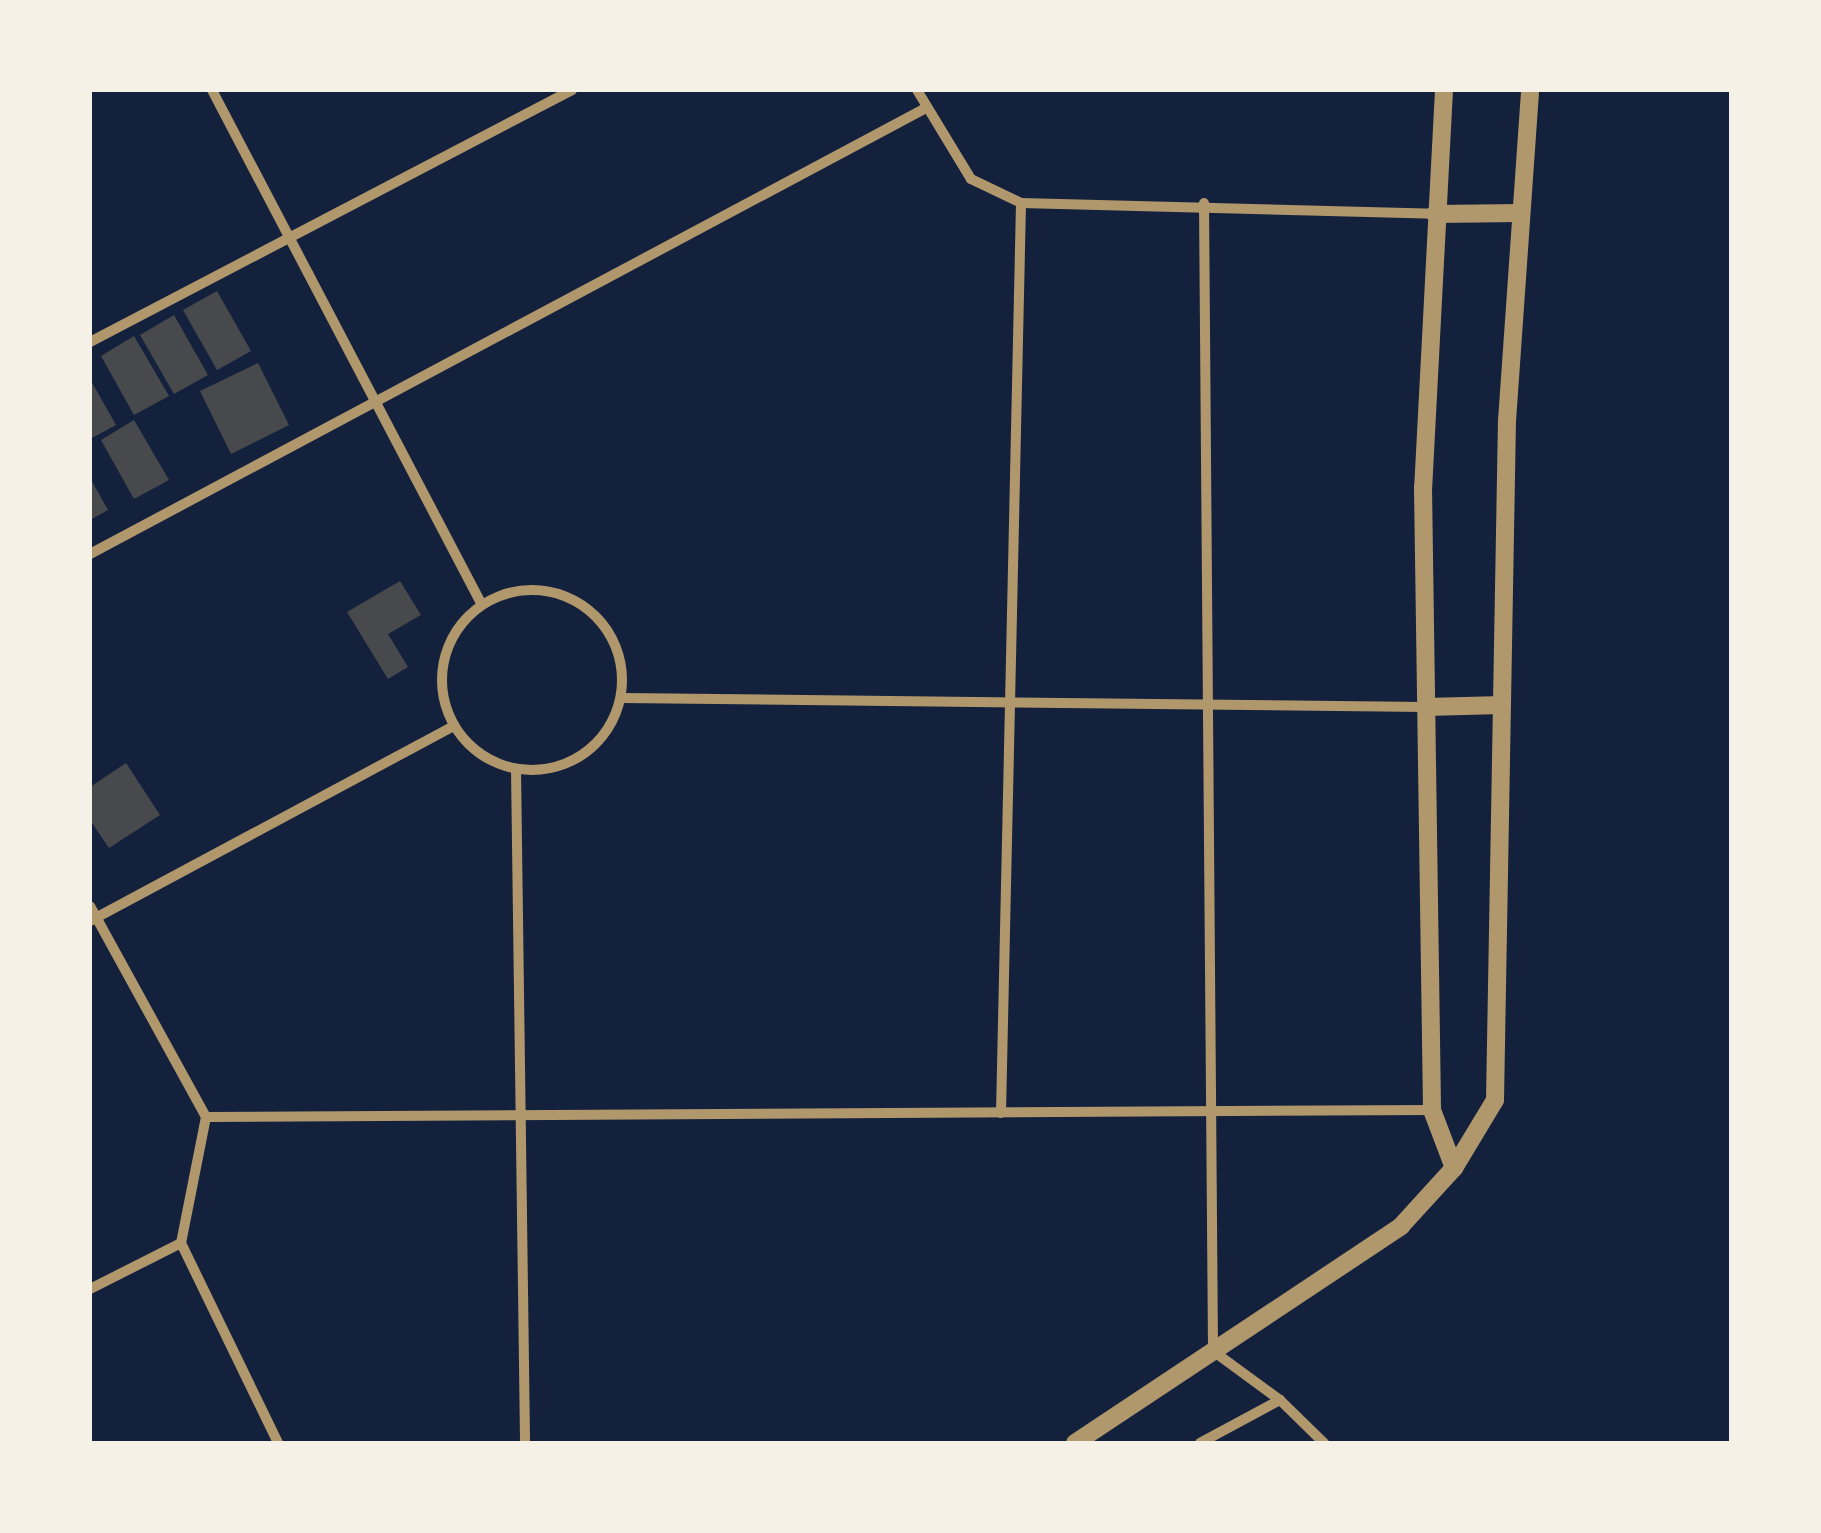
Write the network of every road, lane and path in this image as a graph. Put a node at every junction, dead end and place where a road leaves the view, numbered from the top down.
1 (212, 90) edge
2 (572, 90) edge
3 (917, 90) edge
4 (1444, 90) edge
5 (1530, 90) edge
6 (926, 108) junction
7 (1021, 204) junction
8 (1204, 204) junction
9 (1522, 213) junction
10 (1435, 214) junction
11 (290, 238) junction
12 (90, 342) edge
13 (377, 404) junction
14 (90, 554) edge
15 (482, 605) junction
16 (622, 698) junction
17 (1009, 702) junction
18 (1207, 704) junction
19 (1502, 705) junction
20 (1426, 707) junction
21 (454, 726) junction
22 (516, 769) junction
23 (90, 906) edge
24 (93, 920) edge
25 (1432, 1110) junction
26 (1210, 1112) junction
27 (1001, 1113) junction
28 (521, 1115) junction
29 (206, 1116) junction
30 (1454, 1168) junction
31 (181, 1243) junction
32 (90, 1289) edge
33 (1212, 1352) junction
34 (1280, 1400) junction
35 (278, 1443) edge
36 (525, 1443) edge
37 (1075, 1443) edge
38 (1200, 1443) edge
39 (1324, 1443) edge

1 - 11 street
2 - 11 street
3 - 6 street
4 - 10 street
5 - 9 street
6 - 7 street
6 - 13 street
7 - 8 street
7 - 17 street
8 - 10 street
8 - 18 street
9 - 10 street
9 - 19 street
10 - 20 street
11 - 12 street
11 - 13 street
13 - 14 street
13 - 15 street
15 - 16 street
15 - 21 street
16 - 17 street
16 - 22 street
17 - 18 street
17 - 27 street
18 - 20 street
18 - 26 street
19 - 20 street
19 - 30 street
20 - 25 street
21 - 22 street
21 - 24 street
22 - 28 street
23 - 24 street
24 - 29 street
25 - 26 street
25 - 30 street
26 - 27 street
26 - 33 street
27 - 28 street
28 - 29 street
28 - 36 street
29 - 31 street
30 - 33 street
31 - 32 street
31 - 35 street
33 - 34 street
33 - 37 street
34 - 38 street
34 - 39 street

